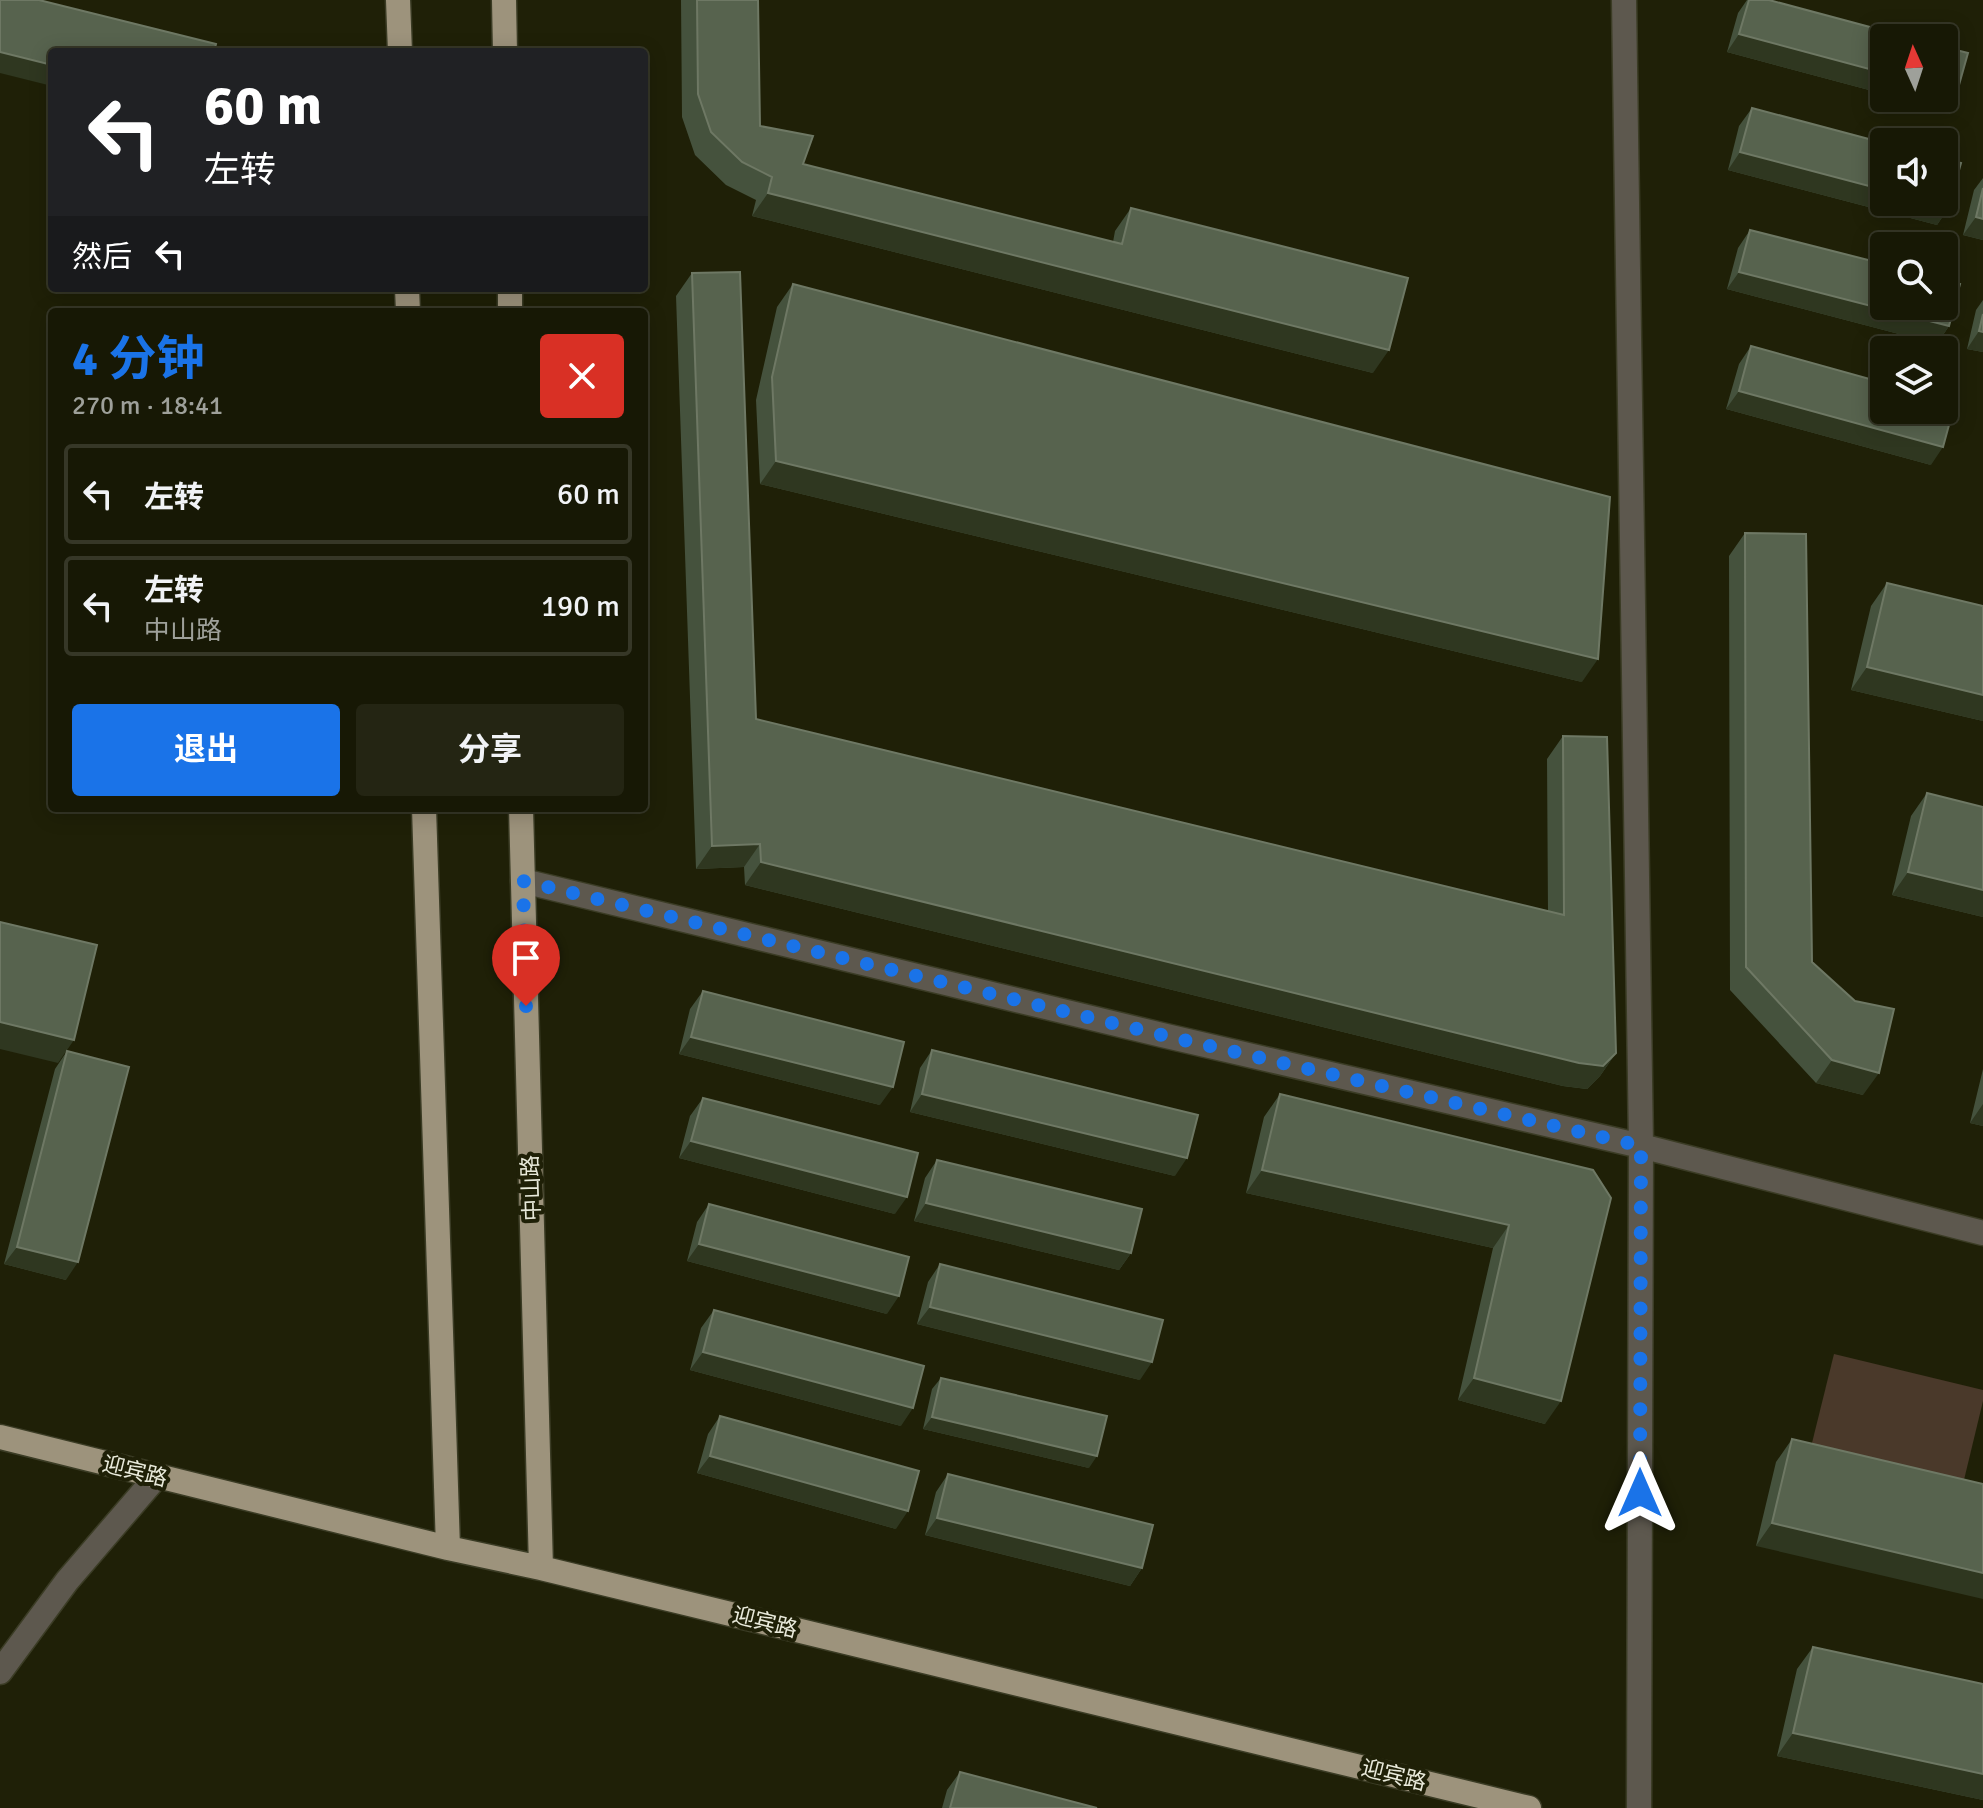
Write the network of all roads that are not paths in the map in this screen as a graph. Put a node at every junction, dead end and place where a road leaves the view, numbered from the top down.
1 (398, 0) edge
2 (504, 0) edge
3 (1624, 0) edge
4 (400, 48) edge
5 (505, 48) edge
6 (424, 812) edge
7 (521, 812) edge
8 (523, 881) junction
9 (1641, 1146) junction
10 (1983, 1233) edge
11 (0, 1437) edge
12 (157, 1476) junction
13 (448, 1548) junction
14 (541, 1568) junction
15 (0, 1672) edge
16 (1529, 1808) edge
17 (1639, 1808) edge

1 - 4 main road
2 - 5 main road
3 - 9 street
6 - 13 main road
7 - 8 main road, 中山路
8 - 9 street
8 - 14 main road, 中山路
9 - 10 street
9 - 17 street
11 - 12 main road, 迎宾路
12 - 13 main road, 迎宾路
12 - 15 street
13 - 14 main road, 迎宾路
14 - 16 main road, 迎宾路

